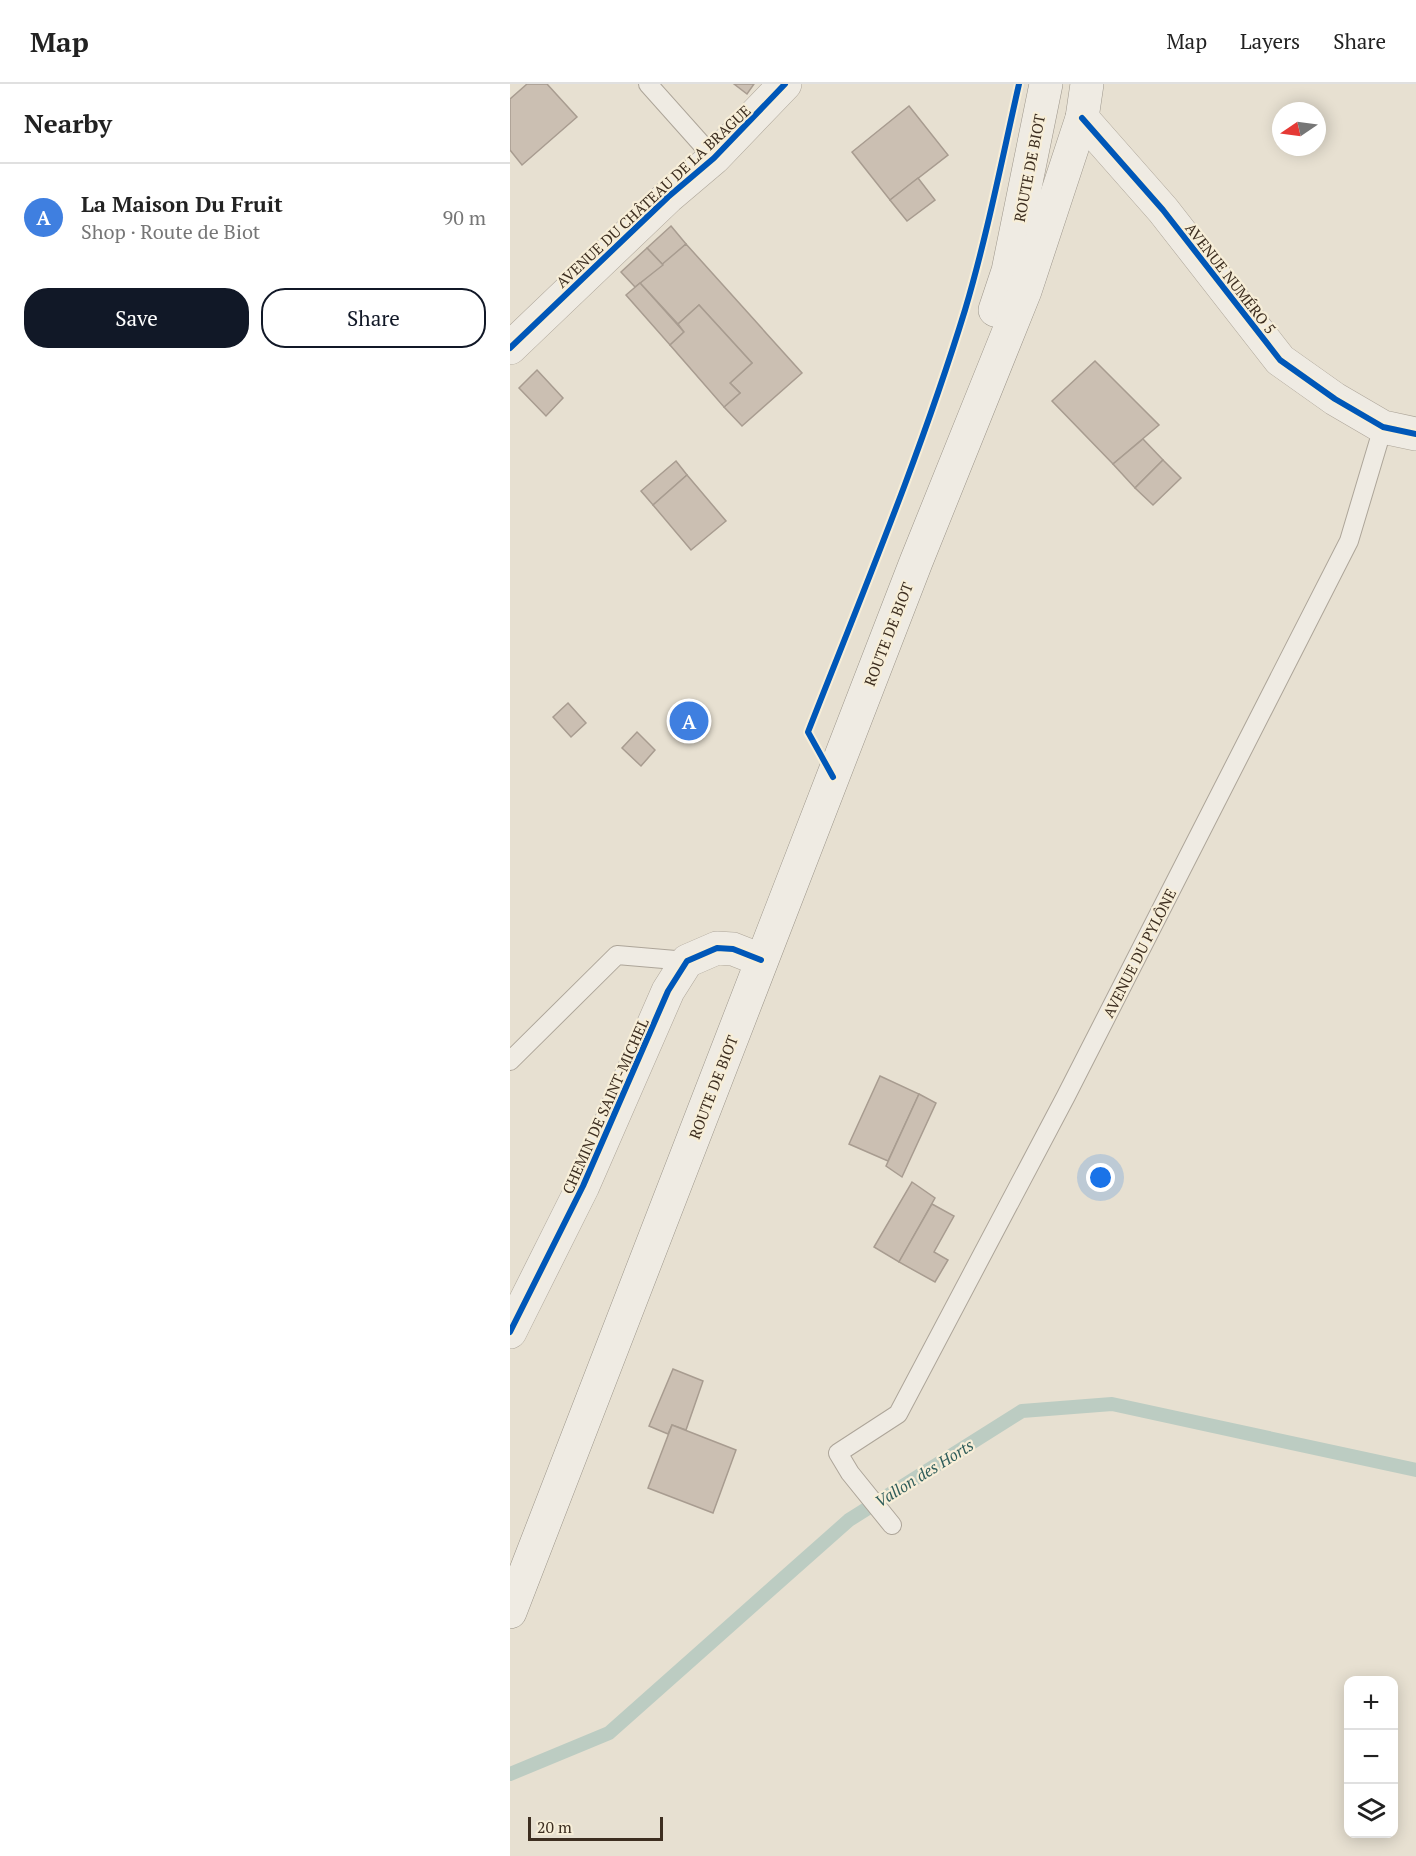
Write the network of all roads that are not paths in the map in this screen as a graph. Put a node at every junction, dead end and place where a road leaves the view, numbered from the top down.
1 (648, 84) edge
2 (785, 84) edge
3 (1046, 84) edge
4 (1088, 84) edge
5 (1082, 118) junction
6 (714, 158) junction
7 (510, 348) edge
8 (1383, 428) junction
9 (1416, 434) edge
10 (916, 562) junction
11 (761, 960) junction
12 (687, 961) junction
13 (510, 1061) edge
14 (510, 1332) edge
15 (892, 1525) dead end
16 (510, 1612) edge

1 - 6 lane
2 - 6 main road, AVENUE DU CHÂTEAU DE LA BRAGUE
3 - 10 main road, ROUTE DE BIOT
4 - 5 main road, ROUTE DE BIOT
5 - 8 main road, AVENUE NUMÉRO 5
5 - 10 main road, ROUTE DE BIOT
6 - 7 main road, AVENUE DU CHÂTEAU DE LA BRAGUE
8 - 9 main road
8 - 15 lane, AVENUE DU PYLÔNE
10 - 11 main road, ROUTE DE BIOT
11 - 12 main road
11 - 16 main road, ROUTE DE BIOT
12 - 13 lane
12 - 14 main road, CHEMIN DE SAINT-MICHEL

